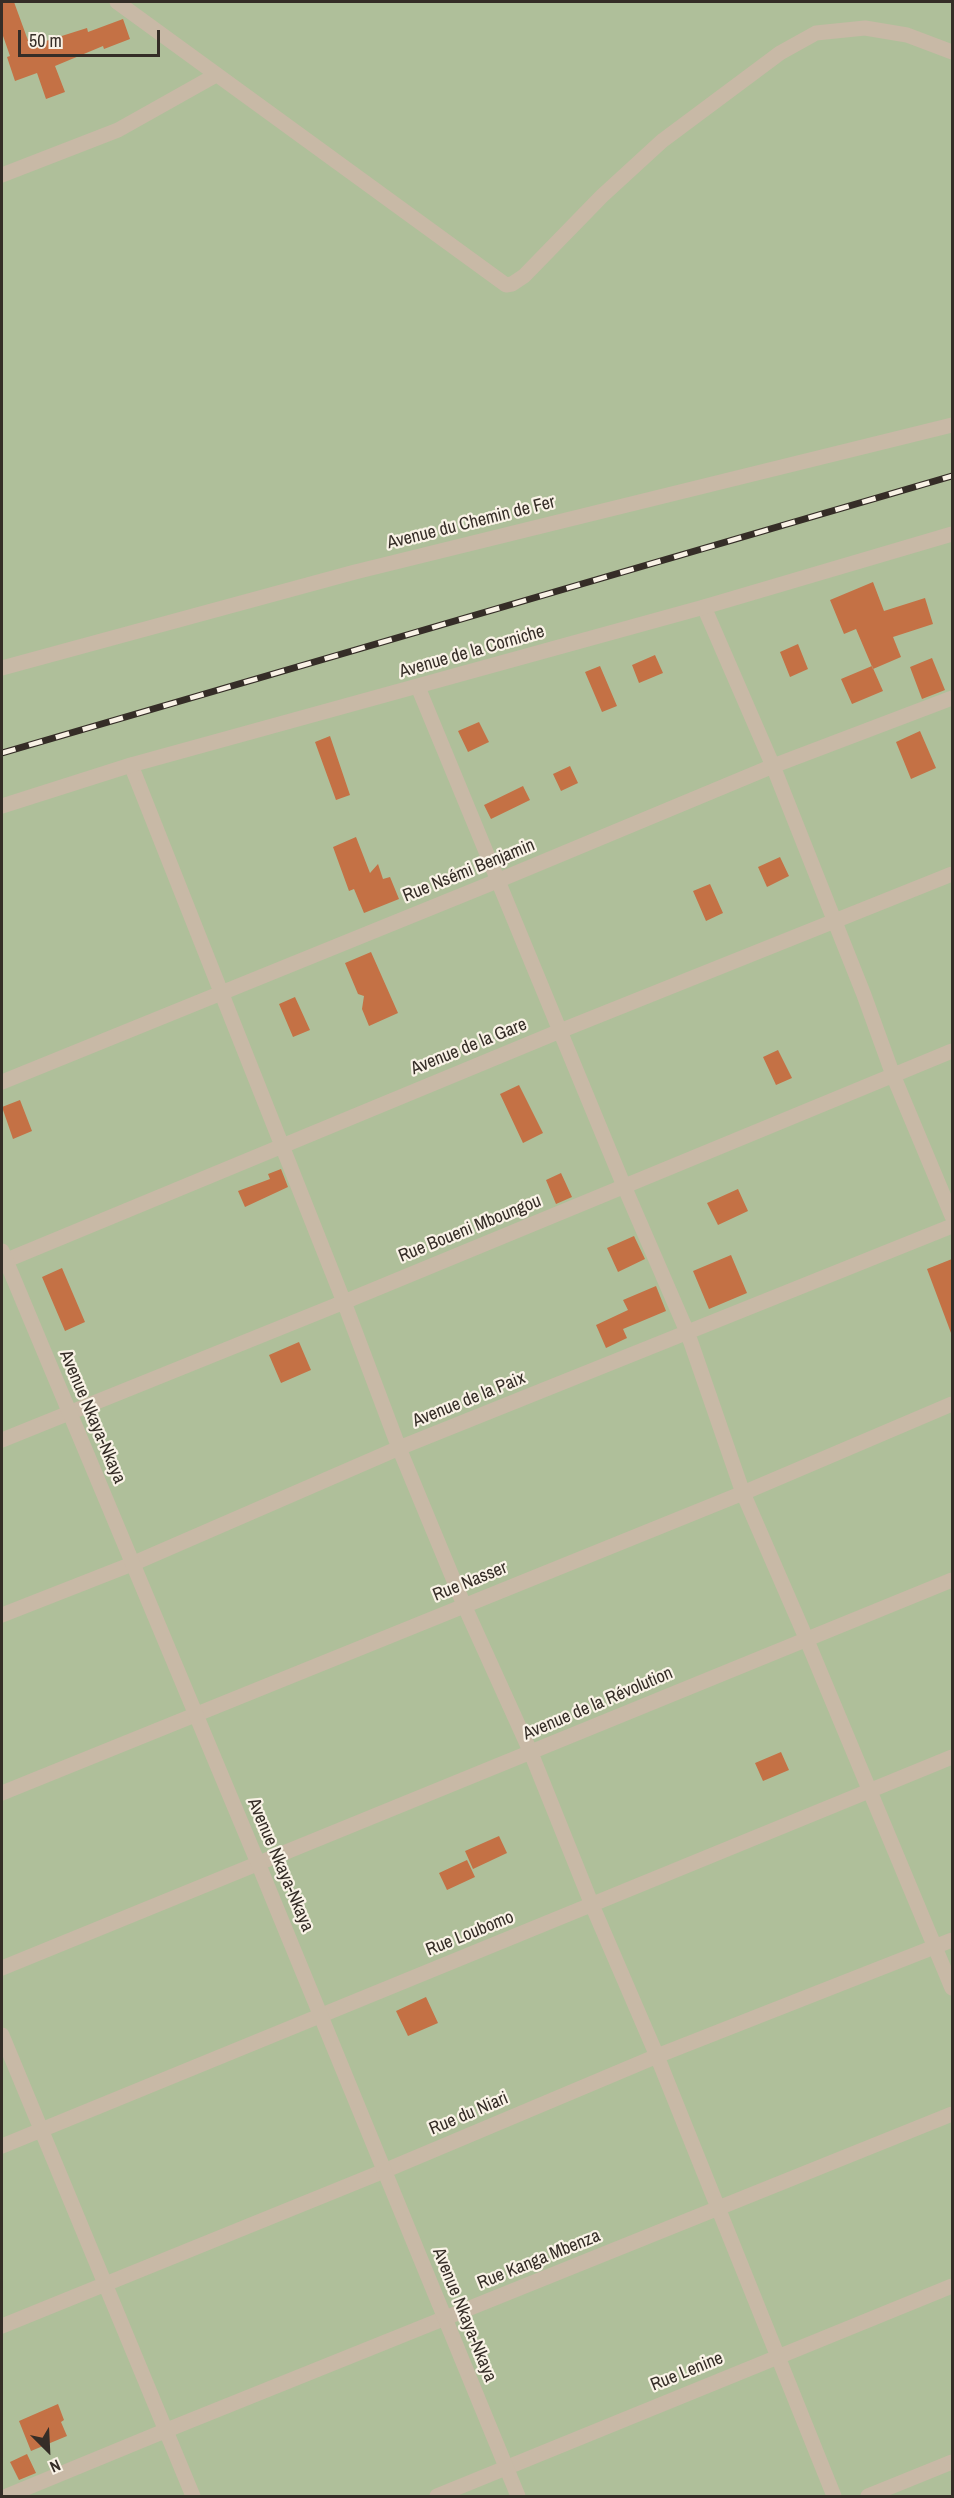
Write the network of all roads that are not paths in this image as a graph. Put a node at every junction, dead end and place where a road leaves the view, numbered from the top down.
1 (117, 2) edge
2 (952, 52) edge
3 (216, 75) junction
4 (2, 175) edge
5 (952, 425) edge
6 (952, 534) edge
7 (704, 607) junction
8 (2, 668) edge
9 (418, 687) junction
10 (952, 698) edge
11 (131, 765) junction
12 (773, 766) junction
13 (2, 806) edge
14 (952, 874) edge
15 (497, 881) junction
16 (833, 921) junction
17 (222, 993) junction
18 (560, 1031) junction
19 (952, 1052) edge
20 (893, 1075) junction
21 (2, 1082) edge
22 (282, 1145) junction
23 (624, 1186) junction
24 (952, 1216) edge
25 (952, 1226) edge
26 (3, 1258) edge
27 (344, 1302) junction
28 (688, 1334) junction
29 (952, 1404) edge
30 (68, 1412) junction
31 (2, 1440) edge
32 (399, 1448) junction
33 (743, 1493) junction
34 (132, 1564) junction
35 (952, 1580) edge
36 (464, 1605) junction
37 (2, 1615) edge
38 (806, 1638) junction
39 (195, 1716) junction
40 (531, 1753) junction
41 (952, 1757) edge
42 (870, 1791) junction
43 (2, 1793) edge
44 (258, 1863) junction
45 (592, 1905) junction
46 (952, 1940) edge
47 (934, 1945) junction
48 (2, 1968) edge
49 (952, 1988) edge
50 (321, 2016) junction
51 (2, 2035) edge
52 (657, 2056) junction
53 (952, 2114) edge
54 (40, 2130) junction
55 (2, 2146) edge
56 (384, 2171) junction
57 (717, 2209) junction
58 (105, 2285) junction
59 (952, 2286) edge
60 (444, 2319) junction
61 (2, 2326) edge
62 (778, 2356) junction
63 (167, 2430) junction
64 (952, 2462) edge
65 (507, 2468) junction
66 (7, 2496) edge
67 (193, 2496) edge
68 (437, 2496) edge
69 (518, 2496) edge
70 (834, 2496) edge
71 (868, 2496) edge

1 - 3 street
2 - 3 street
3 - 4 street
5 - 8 street, Avenue du Chemin de Fer
6 - 7 street, Avenue de la Corniche
7 - 9 street, Avenue de la Corniche
7 - 12 street
9 - 11 street, Avenue de la Corniche
9 - 15 street
10 - 12 street, Rue Nsémi Benjamin
11 - 13 street, Avenue de la Corniche
11 - 17 street
12 - 15 street, Rue Nsémi Benjamin
12 - 16 street
14 - 16 street, Avenue de la Gare
15 - 17 street, Rue Nsémi Benjamin
15 - 18 street
16 - 18 street, Avenue de la Gare
16 - 20 street
17 - 21 street, Rue Nsémi Benjamin
17 - 22 street
18 - 22 street, Avenue de la Gare
18 - 23 street
19 - 20 street, Rue Boueni Mboungou
20 - 23 street, Rue Boueni Mboungou
20 - 24 street
22 - 26 street, Avenue de la Gare
22 - 27 street
23 - 27 street, Rue Boueni Mboungou
23 - 28 street
25 - 28 street, Avenue de la Paix
26 - 30 street, Avenue Nkaya-Nkaya
27 - 30 street, Rue Boueni Mboungou
27 - 32 street
28 - 32 street, Avenue de la Paix
28 - 33 street
29 - 33 street, Rue Nasser
30 - 31 street, Rue Boueni Mboungou
30 - 34 street, Avenue Nkaya-Nkaya
32 - 34 street, Avenue de la Paix
32 - 36 street
33 - 36 street, Rue Nasser
33 - 38 street
34 - 37 street, Avenue de la Paix
34 - 39 street, Avenue Nkaya-Nkaya
35 - 38 street, Avenue de la Révolution
36 - 39 street, Rue Nasser
36 - 40 street
38 - 40 street, Avenue de la Révolution
38 - 42 street
39 - 43 street, Rue Nasser
39 - 44 street, Avenue Nkaya-Nkaya
40 - 44 street, Avenue de la Révolution
40 - 45 street
41 - 42 street, Rue Loubomo
42 - 45 street, Rue Loubomo
42 - 47 street
44 - 48 street, Avenue de la Révolution
44 - 50 street, Avenue Nkaya-Nkaya
45 - 50 street, Rue Loubomo
45 - 52 street
46 - 47 street, Rue du Niari
47 - 49 street
47 - 52 street, Rue du Niari
50 - 54 street, Rue Loubomo
50 - 56 street, Avenue Nkaya-Nkaya
51 - 54 street
52 - 56 street, Rue du Niari
52 - 57 street
53 - 57 street, Rue Kanga Mbenza
54 - 55 street, Rue Loubomo
54 - 58 street
56 - 58 street, Rue du Niari
56 - 60 street, Avenue Nkaya-Nkaya
57 - 60 street, Rue Kanga Mbenza
57 - 62 street
58 - 61 street, Rue du Niari
58 - 63 street
59 - 62 street, Rue Lenine
60 - 63 street, Rue Kanga Mbenza
60 - 65 street, Avenue Nkaya-Nkaya
62 - 65 street, Rue Lenine
62 - 70 street
63 - 66 street, Rue Kanga Mbenza
63 - 67 street
64 - 71 street
65 - 68 street, Rue Lenine
65 - 69 street, Avenue Nkaya-Nkaya

